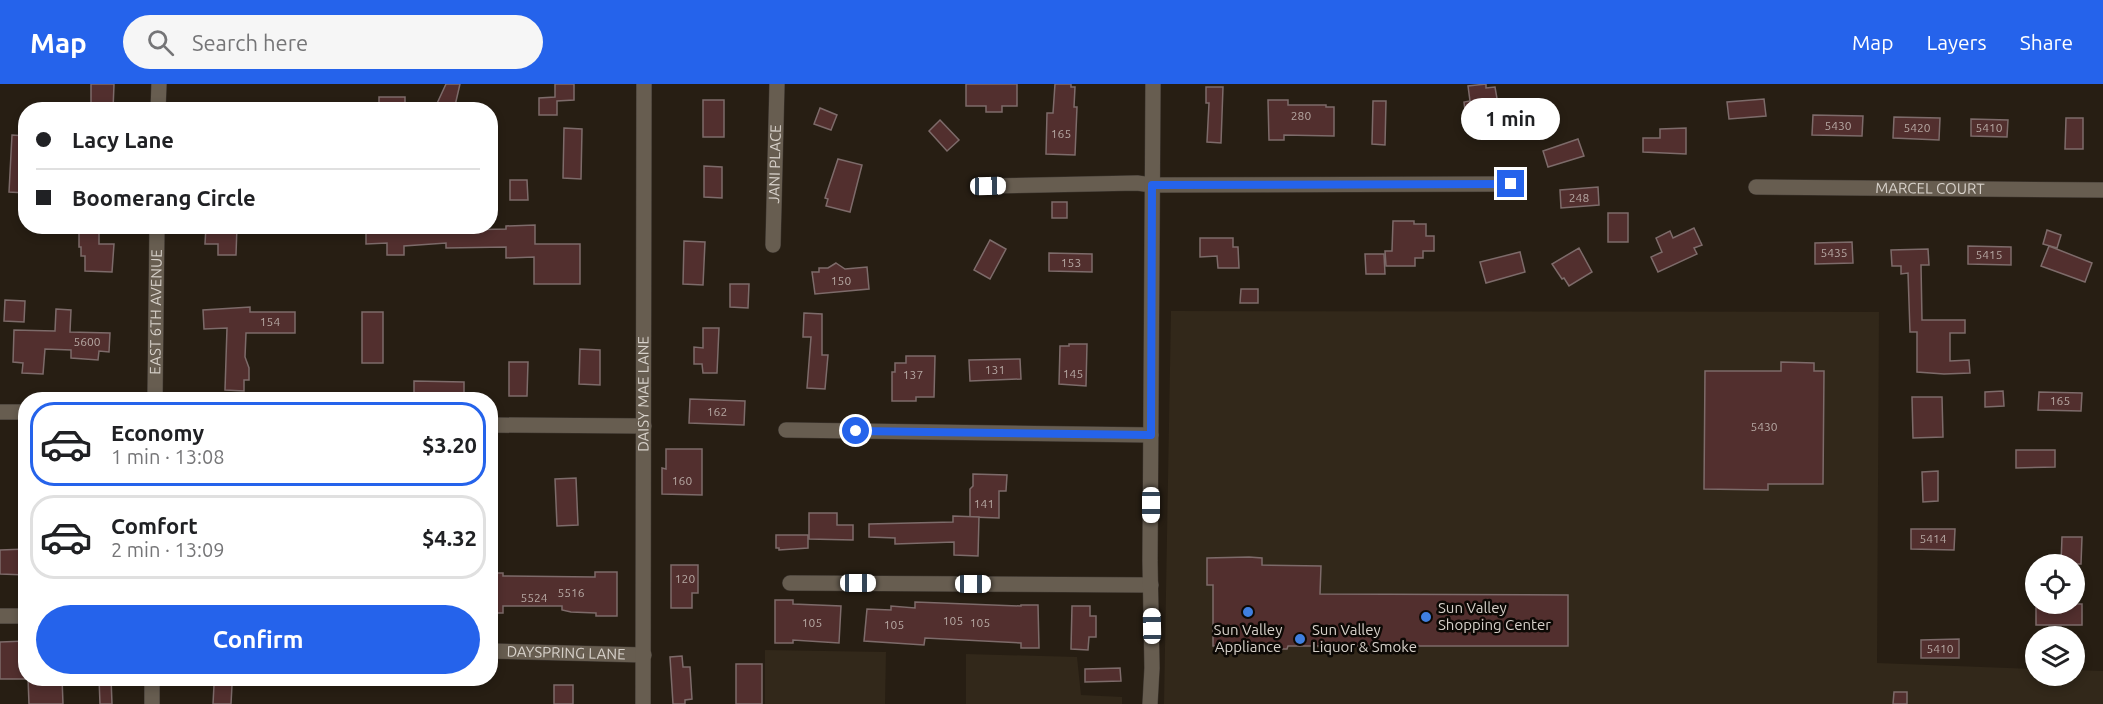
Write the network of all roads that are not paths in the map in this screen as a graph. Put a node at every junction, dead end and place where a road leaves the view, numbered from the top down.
1 (159, 84) edge
2 (644, 84) edge
3 (777, 84) edge
4 (1153, 84) edge
5 (159, 102) edge
6 (1511, 184) dead end
7 (1152, 185) junction
8 (988, 186) dead end
9 (1756, 187) dead end
10 (2103, 189) edge
11 (157, 234) edge
12 (773, 245) dead end
13 (155, 392) edge
14 (0, 412) edge
15 (18, 412) edge
16 (498, 425) edge
17 (644, 426) junction
18 (786, 430) dead end
19 (1151, 435) junction
20 (790, 583) dead end
21 (1151, 585) junction
22 (0, 616) edge
23 (18, 616) edge
24 (498, 651) edge
25 (644, 655) junction
26 (152, 686) edge
27 (152, 704) edge
28 (643, 704) edge
29 (1150, 704) edge

1 - 5 street
2 - 17 street, DAISY MAE LANE
3 - 12 street, JANI PLACE
4 - 7 street
6 - 7 street
7 - 8 street
7 - 19 street
9 - 10 street, MARCEL COURT
11 - 13 street, EAST 6TH AVENUE
14 - 15 street
16 - 17 street
17 - 25 street, DAISY MAE LANE
18 - 19 street
19 - 21 street
20 - 21 street
21 - 29 street
22 - 23 street
24 - 25 street, DAYSPRING LANE
25 - 28 street, DAISY MAE LANE
26 - 27 street

